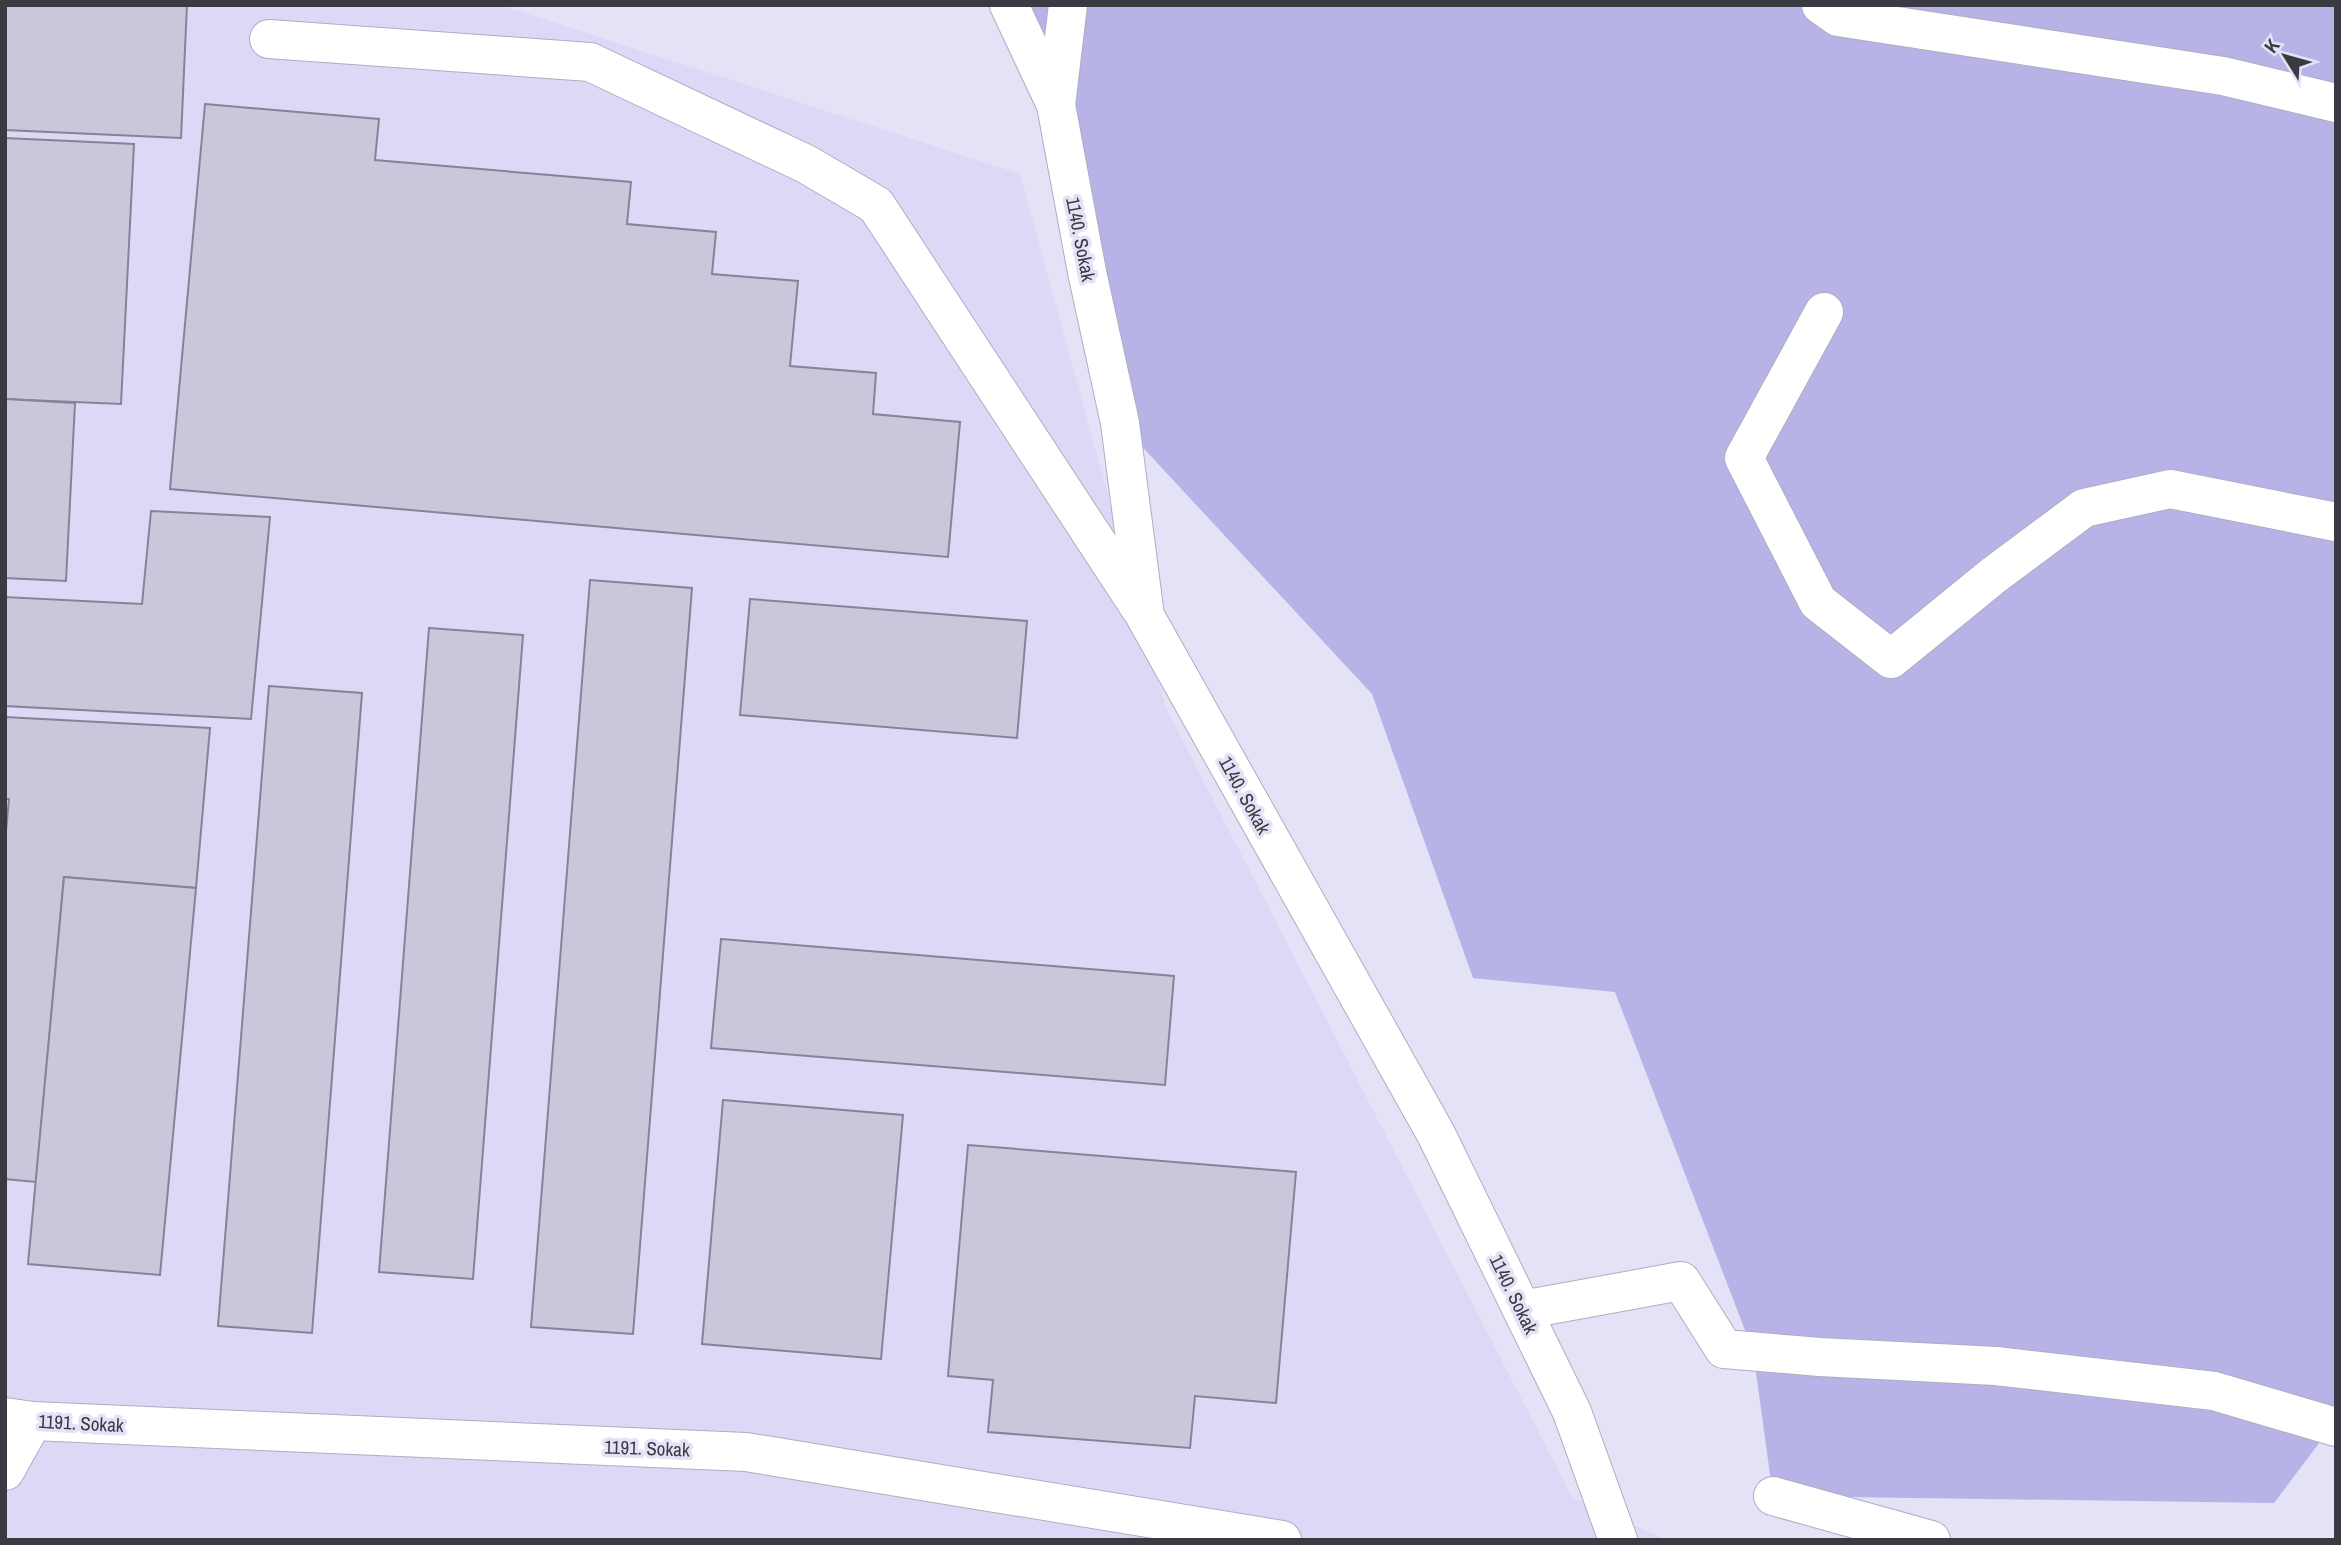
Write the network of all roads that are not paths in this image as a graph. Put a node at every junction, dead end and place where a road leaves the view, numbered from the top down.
1 (1009, 5) edge
2 (1068, 5) edge
3 (1821, 5) edge
4 (269, 39) dead end
5 (2336, 103) edge
6 (1056, 105) junction
7 (1824, 312) dead end
8 (2336, 522) edge
9 (1144, 616) junction
10 (1522, 1310) junction
11 (19, 1419) edge
12 (2336, 1427) edge
13 (5, 1471) edge
14 (1773, 1496) dead end
15 (1261, 1539) edge
16 (1618, 1540) edge
17 (1931, 1540) edge

1 - 6 street, 1140. Sokak
2 - 6 street
3 - 5 street
4 - 9 street
6 - 9 street, 1140. Sokak
7 - 8 street
9 - 10 street, 1140. Sokak
10 - 12 street
10 - 16 street, 1140. Sokak
11 - 13 street
11 - 15 street, 1191. Sokak
14 - 17 street

